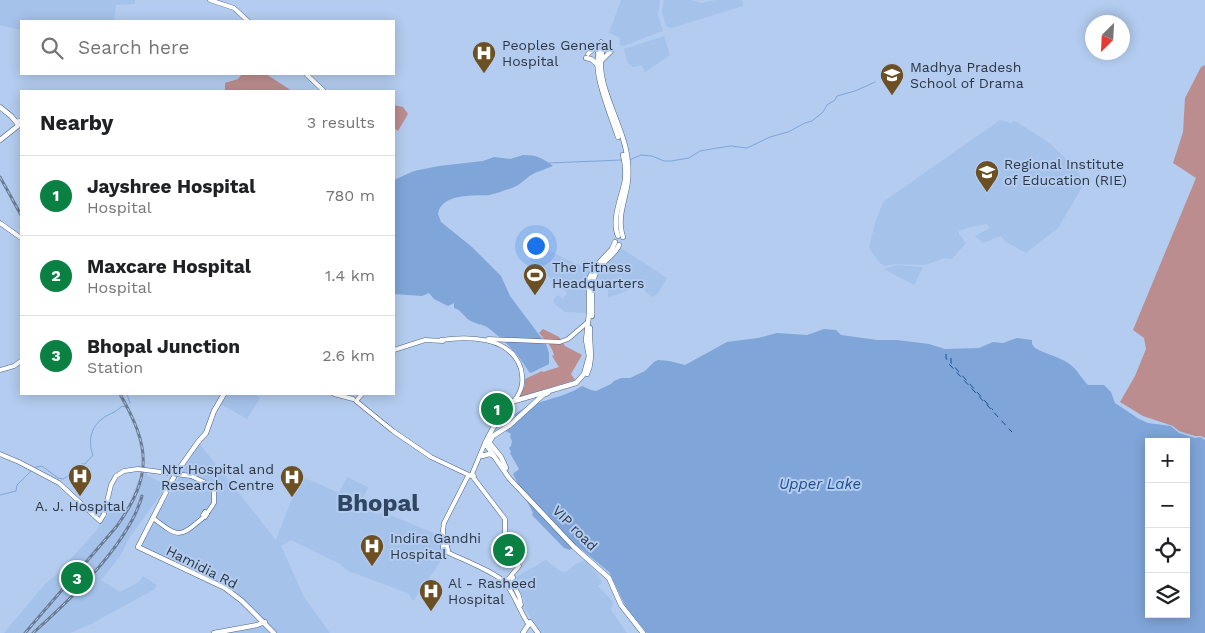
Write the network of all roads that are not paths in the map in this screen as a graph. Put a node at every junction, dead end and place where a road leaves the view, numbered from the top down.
1 (210, 0) edge
2 (216, 0) edge
3 (249, 20) edge
4 (249, 20) edge
5 (602, 42) dead end
6 (612, 51) dead end
7 (600, 54) dead end
8 (587, 56) joint
9 (599, 64) junction
10 (308, 75) edge
11 (324, 90) edge
12 (0, 108) edge
13 (19, 124) edge
14 (618, 137) dead end
15 (0, 139) edge
16 (626, 164) junction
17 (0, 223) edge
18 (617, 224) junction
19 (610, 226) dead end
20 (20, 237) edge
21 (587, 322) junction
22 (481, 340) junction
23 (395, 350) edge
24 (20, 362) edge
25 (0, 370) edge
26 (223, 395) edge
27 (338, 395) edge
28 (360, 395) edge
29 (355, 400) junction
30 (514, 401) junction
31 (493, 436) junction
32 (487, 442) junction
33 (496, 450) junction
34 (0, 453) edge
35 (482, 456) junction
36 (495, 456) junction
37 (472, 476) junction
38 (510, 477) junction
39 (154, 518) junction
40 (444, 538) junction
41 (448, 550) dead end
42 (514, 574) junction
43 (505, 583) junction
44 (520, 603) junction
45 (264, 623) junction
46 (528, 628) edge
47 (535, 632) edge
48 (214, 633) edge
49 (275, 633) edge
50 (644, 633) edge

1 - 3 main road
2 - 4 main road
5 - 8 main road
6 - 9 main road
7 - 9 main road
8 - 9 main road
9 - 14 main road
9 - 16 main road
10 - 11 main road
12 - 13 main road
13 - 15 main road
16 - 18 main road
16 - 18 main road
17 - 20 main road
18 - 19 main road
21 - 22 main road
21 - 30 main road
21 - 31 main road
22 - 23 main road
22 - 30 main road
24 - 25 main road
26 - 39 main road
27 - 29 main road
28 - 29 main road
29 - 37 main road
30 - 32 main road
31 - 32 main road
31 - 33 main road
32 - 33 main road, VIP road
32 - 35 main road
32 - 36 main road, VIP road
32 - 37 main road
33 - 38 main road, VIP road
34 - 39 main road, bridge
35 - 36 main road
35 - 37 main road
36 - 38 main road, VIP road
37 - 40 main road
37 - 42 main road
38 - 50 main road, VIP road
39 - 45 main road
40 - 41 main road
40 - 43 main road
42 - 43 main road
42 - 44 main road
43 - 44 main road
44 - 46 main road
45 - 48 main road
45 - 49 main road
46 - 47 main road
46 - 47 main road

